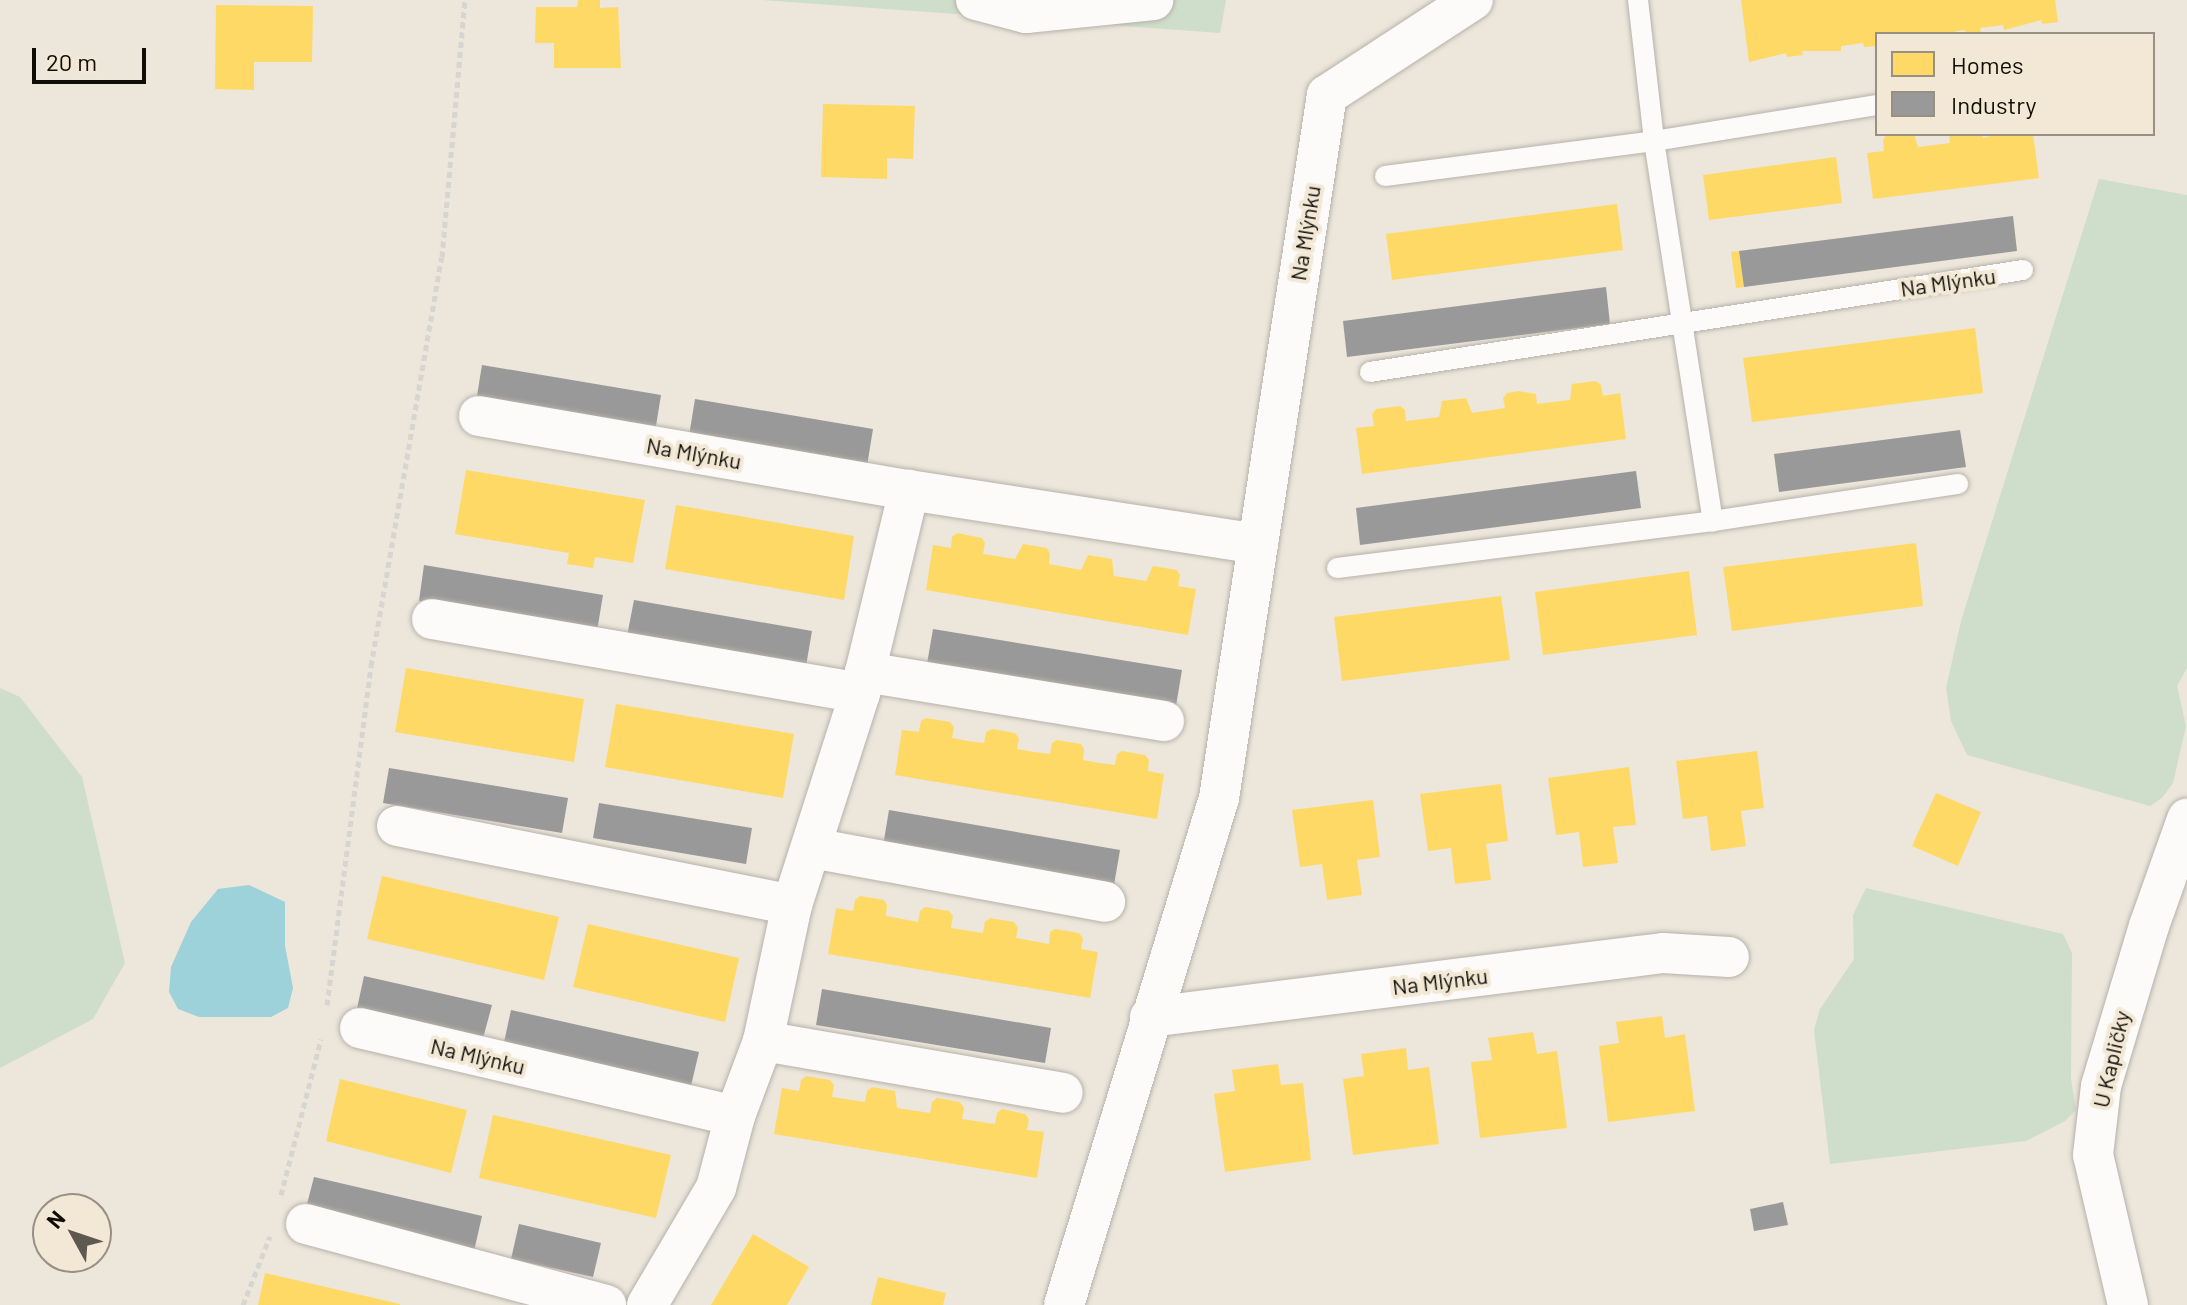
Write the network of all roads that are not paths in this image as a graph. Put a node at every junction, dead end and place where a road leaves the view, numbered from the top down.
1 (976, 0) edge
2 (1153, 0) edge
3 (1473, 0) edge
4 (1638, 0) edge
5 (1875, 105) edge
6 (1654, 141) junction
7 (1385, 176) dead end
8 (2023, 270) dead end
9 (1682, 321) junction
10 (1370, 372) dead end
11 (479, 416) dead end
12 (1958, 484) dead end
13 (909, 490) junction
14 (1713, 521) junction
15 (1258, 544) junction
16 (1337, 568) dead end
17 (432, 619) dead end
18 (862, 683) junction
19 (1164, 721) dead end
20 (2187, 819) edge
21 (397, 826) dead end
22 (812, 848) junction
23 (1105, 902) dead end
24 (792, 905) junction
25 (1729, 957) dead end
26 (1150, 1017) junction
27 (337, 1022) road end
28 (763, 1041) junction
29 (1063, 1093) dead end
30 (735, 1116) junction
31 (286, 1217) road end
32 (606, 1305) edge
33 (647, 1305) edge
34 (1064, 1305) edge
35 (2128, 1305) edge

1 - 2 street
3 - 15 street, Na Mlýnku
4 - 6 lane
5 - 6 lane
6 - 7 lane
6 - 9 lane
8 - 9 lane, Na Mlýnku
9 - 10 lane, Na Mlýnku
9 - 14 lane
11 - 13 street, Na Mlýnku
12 - 14 lane
13 - 15 street, Na Mlýnku
13 - 18 street
14 - 16 lane
15 - 26 street, Na Mlýnku
17 - 18 street
18 - 19 street
18 - 22 street
20 - 35 street, U Kapličky
21 - 24 street
22 - 23 street
22 - 24 street
24 - 28 street
25 - 26 street, Na Mlýnku
26 - 34 street, Na Mlýnku
27 - 30 street, Na Mlýnku
28 - 29 street
28 - 30 street
30 - 33 street
31 - 32 street

